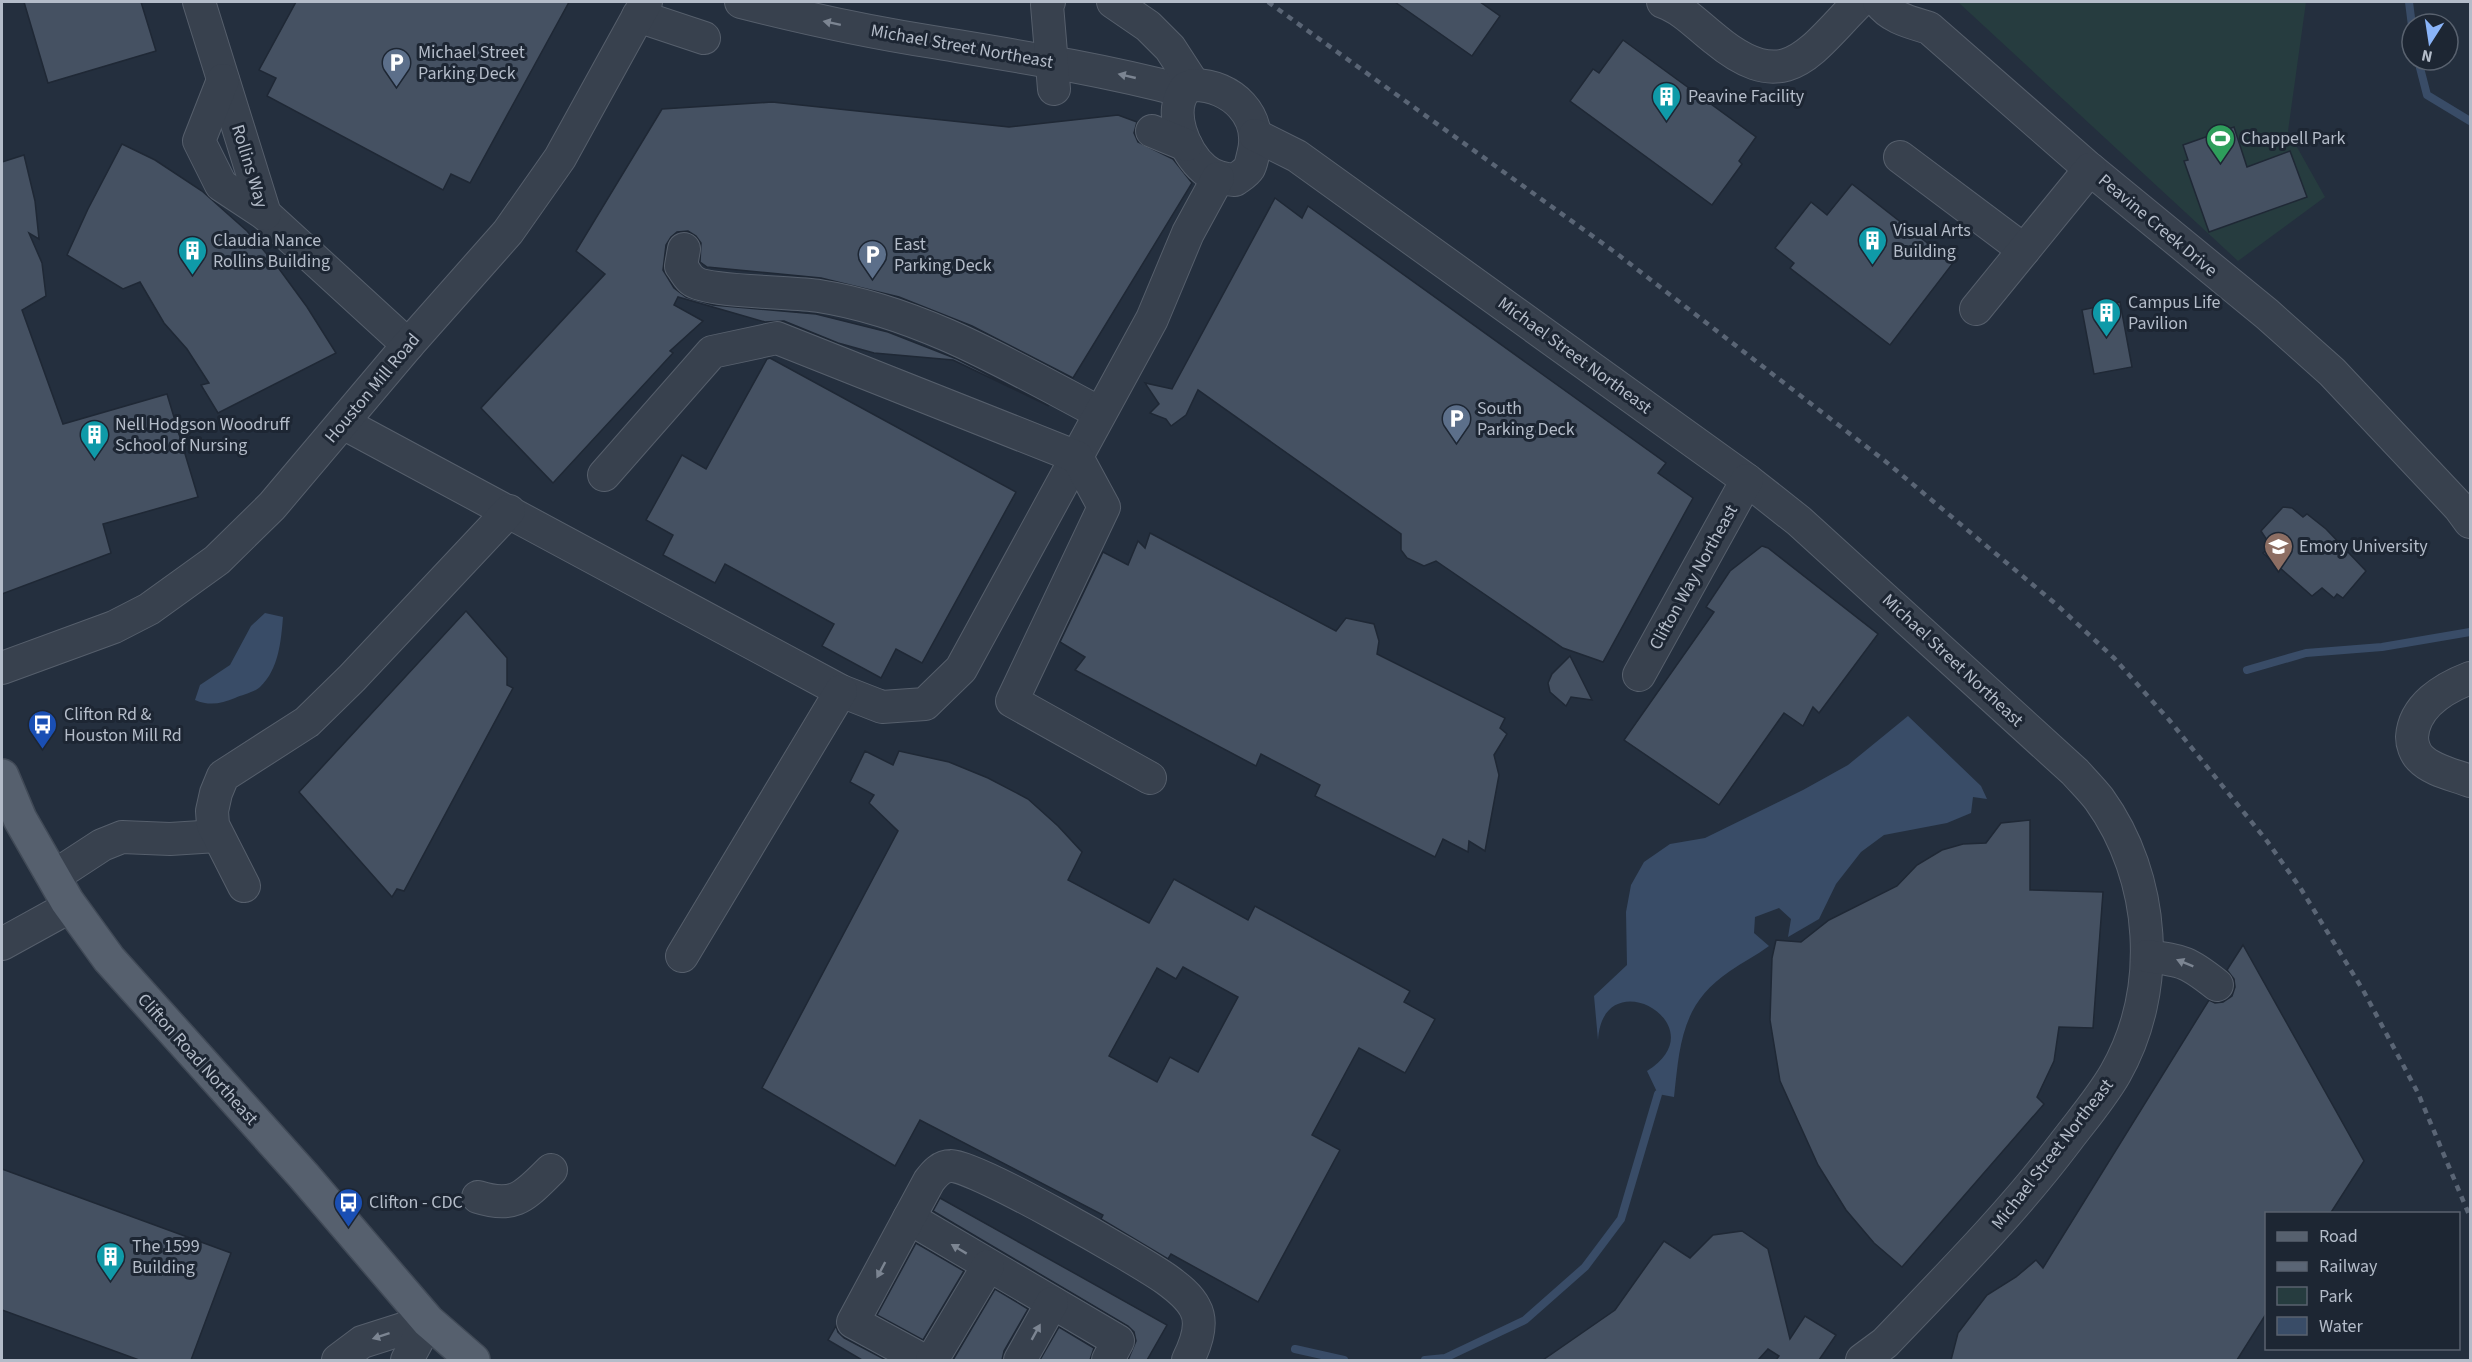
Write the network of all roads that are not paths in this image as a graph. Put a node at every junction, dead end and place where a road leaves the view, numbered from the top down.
1 (199, 2) edge
2 (1049, 2) edge
3 (1113, 2) edge
4 (1663, 2) edge
5 (1859, 2) edge
6 (1879, 2) edge
7 (736, 8) edge
8 (642, 9) edge
9 (704, 38) dead end
10 (1053, 75) junction
11 (223, 80) junction
12 (1189, 88) junction
13 (1152, 131) dead end
14 (1255, 135) junction
15 (1186, 145) junction
16 (1900, 157) dead end
17 (2090, 169) junction
18 (1218, 178) junction
19 (265, 214) junction
20 (684, 249) dead end
21 (2024, 250) junction
22 (1976, 309) dead end
23 (408, 345) junction
24 (1100, 413) junction
25 (343, 423) junction
26 (1077, 456) junction
27 (604, 475) dead end
28 (1747, 480) junction
29 (509, 511) junction
30 (2470, 522) edge
31 (2, 668) edge
32 (1639, 675) dead end
33 (2470, 678) edge
34 (841, 691) junction
35 (2, 776) edge
36 (1150, 778) dead end
37 (2470, 781) edge
38 (11, 824) edge
39 (217, 836) junction
40 (53, 877) junction
41 (244, 886) dead end
42 (70, 906) junction
43 (2, 944) edge
44 (682, 956) dead end
45 (2147, 956) junction
46 (2217, 985) dead end
47 (551, 1170) dead end
48 (478, 1197) dead end
49 (909, 1218) junction
50 (988, 1266) junction
51 (1052, 1303) junction
52 (428, 1321) junction
53 (1881, 1355) edge
54 (338, 1360) edge
55 (407, 1360) edge
56 (444, 1360) edge
57 (473, 1360) edge
58 (923, 1360) edge
59 (932, 1360) edge
60 (1020, 1360) edge
61 (1108, 1360) edge
62 (1188, 1360) edge

1 - 11 street, Rollins Way
2 - 10 street
3 - 12 street
4 - 5 street
6 - 17 street, Peavine Creek Drive
10 -> 7 street, Michael Street Northeast
8 - 9 street
8 - 23 street, Houston Mill Road
12 -> 10 street, Michael Street Northeast
11 - 19 street, Rollins Way
11 - 19 street
12 - 14 street
12 - 15 street
13 - 15 street
14 - 18 street
14 - 28 street, Michael Street Northeast
15 - 18 street
16 - 21 street
17 - 21 street
17 - 30 street, Peavine Creek Drive
18 - 24 street
19 - 23 street, Rollins Way
20 - 24 street
21 - 22 street
23 - 25 street, Houston Mill Road
24 - 26 street
25 - 29 street
25 - 31 street, Houston Mill Road
26 - 27 street
26 - 34 street
26 - 36 street
28 - 32 street, Clifton Way Northeast
28 - 45 street, Michael Street Northeast
29 - 34 street
29 - 39 street
33 - 37 street
34 - 44 street
35 - 38 main road, Clifton Road Northeast
38 - 40 main road, Clifton Road Northeast
39 - 40 street
39 - 41 street
40 - 42 main road, Clifton Road Northeast
42 - 43 street
42 - 52 main road, Clifton Road Northeast
46 -> 45 street
45 - 53 street, Michael Street Northeast
47 - 48 street
50 -> 49 street
49 -> 58 street
49 - 62 street
50 - 51 street
50 - 59 street
60 -> 51 street
51 - 61 street
52 -> 54 street
52 - 55 street
52 - 56 main road, Clifton Road Northeast
52 - 57 main road, Clifton Road Northeast

